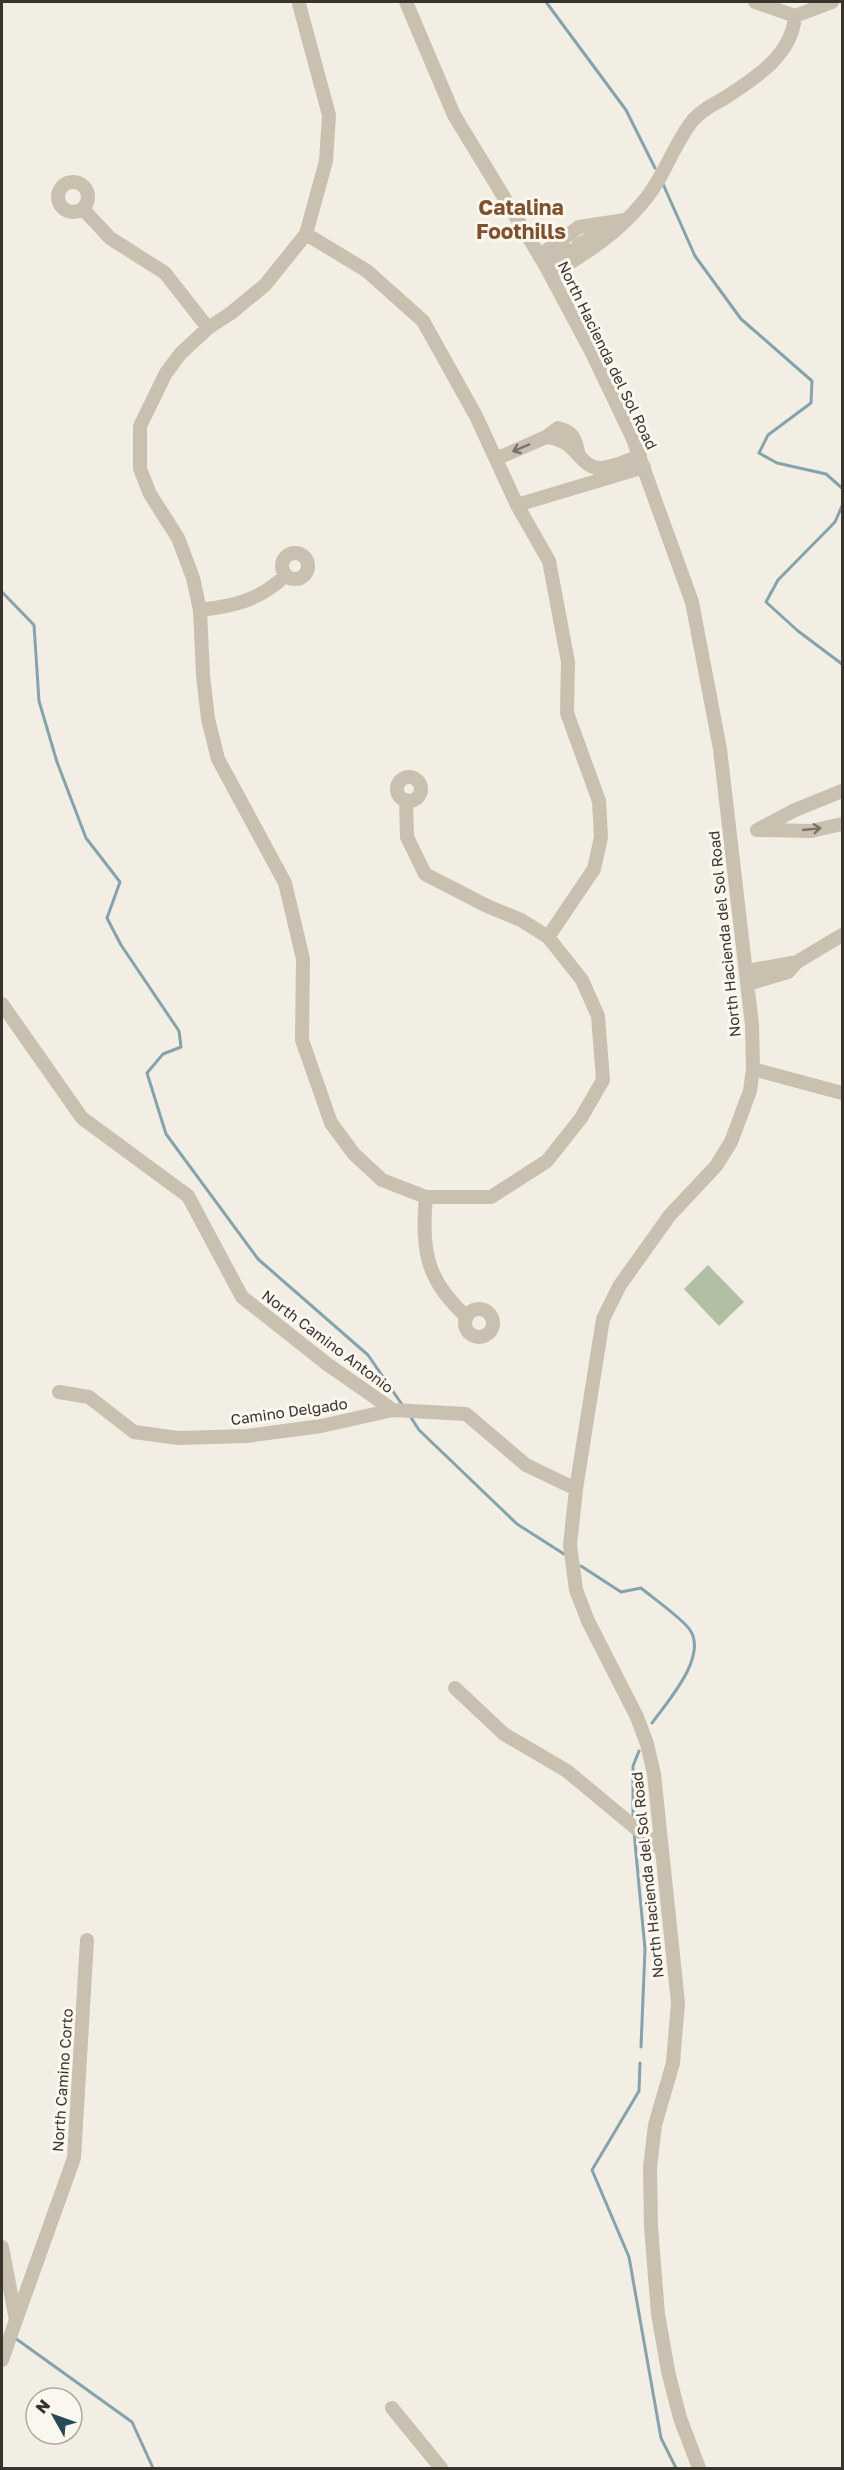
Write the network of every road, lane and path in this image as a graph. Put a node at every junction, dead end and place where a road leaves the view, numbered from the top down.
1 (297, 2) edge
2 (406, 2) edge
3 (755, 2) edge
4 (832, 2) edge
5 (795, 16) junction
6 (83, 208) dead end
7 (625, 220) junction
8 (306, 234) junction
9 (545, 266) junction
10 (208, 328) junction
11 (496, 459) junction
12 (642, 462) junction
13 (517, 505) junction
14 (286, 575) dead end
15 (200, 610) junction
16 (843, 791) edge
17 (406, 800) dead end
18 (843, 824) edge
19 (757, 830) junction
20 (731, 836) junction
21 (843, 935) edge
22 (548, 936) junction
23 (748, 978) junction
24 (2, 1004) edge
25 (753, 1069) junction
26 (843, 1093) edge
27 (426, 1197) junction
28 (467, 1317) dead end
29 (59, 1392) dead end
30 (393, 1410) junction
31 (576, 1489) junction
32 (455, 1688) dead end
33 (661, 1849) junction
34 (87, 1940) dead end
35 (2, 2247) edge
36 (16, 2320) junction
37 (2, 2360) edge
38 (392, 2408) dead end
39 (441, 2469) edge
40 (699, 2469) edge

1 - 8 street
2 - 9 street, North Hacienda del Sol Road
3 - 5 street
4 - 5 street
5 - 7 street
6 - 10 street
7 - 9 street
7 - 9 street
7 - 9 street
8 - 10 street
8 - 11 street
9 - 12 street, North Hacienda del Sol Road
10 - 15 street
12 -> 11 street
11 - 13 street
12 - 13 street
12 - 20 street, North Hacienda del Sol Road
13 - 22 street
14 - 15 street
15 - 27 street
16 - 19 street
17 - 22 street
19 -> 18 street
19 - 20 street
20 - 23 street, North Hacienda del Sol Road
21 - 23 street
22 - 27 street
23 - 25 street, North Hacienda del Sol Road
24 - 30 street, North Camino Antonio
25 - 26 street
25 - 31 street, North Hacienda del Sol Road
27 - 28 street
29 - 30 street, Camino Delgado
30 - 31 street, North Camino Antonio
31 - 33 street, North Hacienda del Sol Road
32 - 33 street
33 - 40 street, North Hacienda del Sol Road
34 - 36 street, North Camino Corto
35 - 36 street
36 - 37 street, North Camino Corto
38 - 39 street

